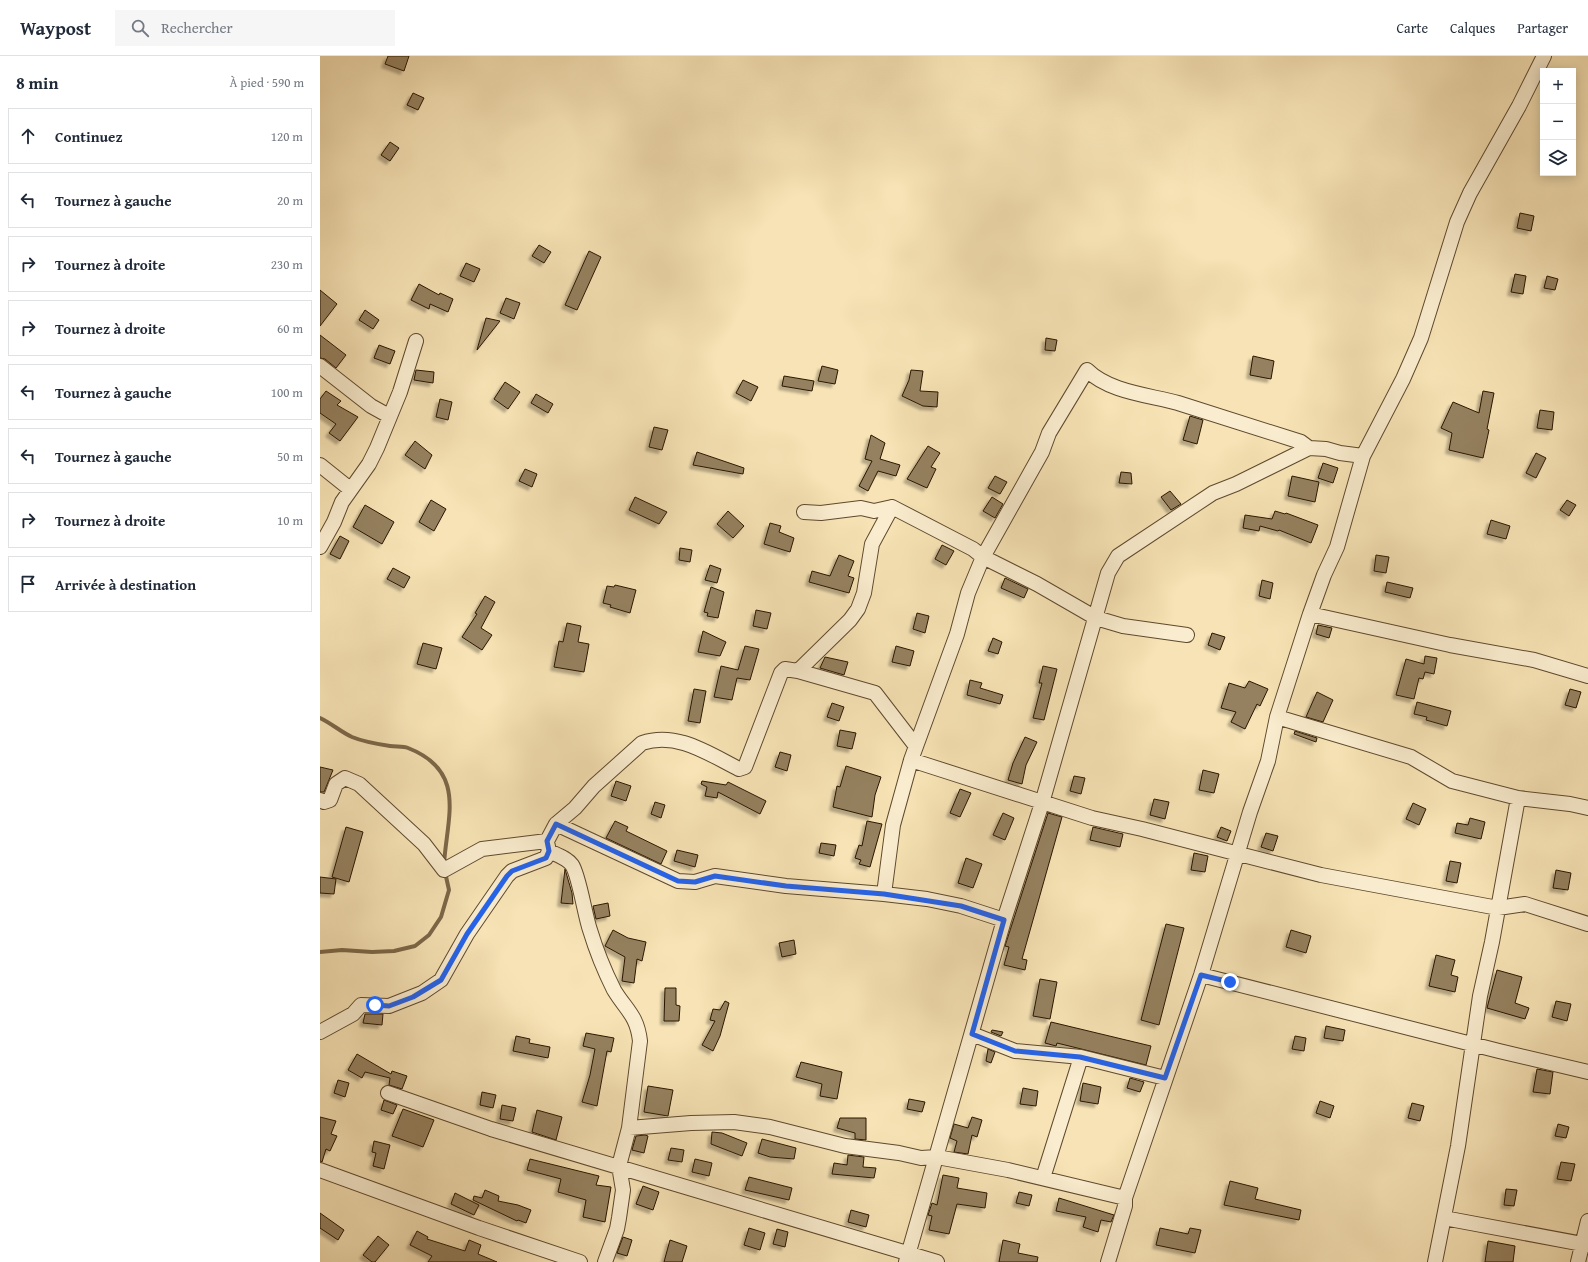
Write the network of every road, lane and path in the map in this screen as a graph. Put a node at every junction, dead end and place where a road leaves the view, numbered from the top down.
1 (1544, 56) edge
2 (416, 341) dead end
3 (320, 366) edge
4 (389, 416) junction
5 (1309, 448) junction
6 (1363, 456) junction
7 (320, 465) edge
8 (350, 488) junction
9 (892, 507) junction
10 (804, 512) dead end
11 (320, 546) edge
12 (983, 557) junction
13 (1310, 614) junction
14 (1096, 618) junction
15 (1188, 635) dead end
16 (798, 671) junction
17 (1588, 676) edge
18 (1277, 717) junction
19 (915, 745) junction
20 (911, 760) junction
21 (1518, 798) junction
22 (320, 800) edge
23 (1042, 803) junction
24 (1588, 808) edge
25 (556, 824) junction
26 (548, 846) junction
27 (1238, 853) junction
28 (884, 894) junction
29 (1498, 908) junction
30 (1004, 920) junction
31 (1588, 924) edge
32 (1201, 975) junction
33 (320, 1032) edge
34 (972, 1034) junction
35 (1472, 1044) junction
36 (1080, 1057) junction
37 (1588, 1072) edge
38 (1165, 1078) junction
39 (388, 1094) dead end
40 (629, 1128) junction
41 (937, 1157) junction
42 (619, 1166) junction
43 (320, 1170) edge
44 (1043, 1178) junction
45 (1126, 1198) junction
46 (1444, 1218) junction
47 (1588, 1221) edge
48 (1585, 1244) edge
49 (908, 1257) edge
50 (580, 1262) edge
51 (605, 1262) edge
52 (938, 1262) edge
53 (1108, 1262) edge
54 (1436, 1262) edge
55 (1578, 1262) edge

1 - 6 street
2 - 4 street
3 - 4 street
4 - 8 street
5 - 6 street
5 - 12 street
5 - 14 street
6 - 13 street
7 - 8 street
8 - 11 street
9 - 10 street
9 - 12 street
9 - 16 street
12 - 14 street
12 - 19 street
13 - 17 street
13 - 18 street
14 - 15 street
14 - 23 street
16 - 19 street
16 - 25 street
18 - 21 street
18 - 27 street
19 - 20 street
20 - 23 street
20 - 28 street
21 - 24 street
21 - 29 street
22 - 26 street
23 - 27 street
23 - 30 street
25 - 26 street
25 - 28 street
26 - 33 street
26 - 40 street
27 - 29 street
27 - 32 street
28 - 30 street
29 - 31 street
29 - 35 street
30 - 34 street
32 - 35 street
32 - 38 street
34 - 36 street
34 - 41 street
35 - 37 street
35 - 46 street
36 - 38 street
36 - 44 street
38 - 45 street
39 - 42 street
40 - 41 street
40 - 42 street
41 - 44 street
41 - 49 street
42 - 49 street
42 - 51 street
43 - 50 street
44 - 45 street
45 - 53 street
46 - 48 street
46 - 54 street
47 - 48 street
48 - 55 street
49 - 52 street

